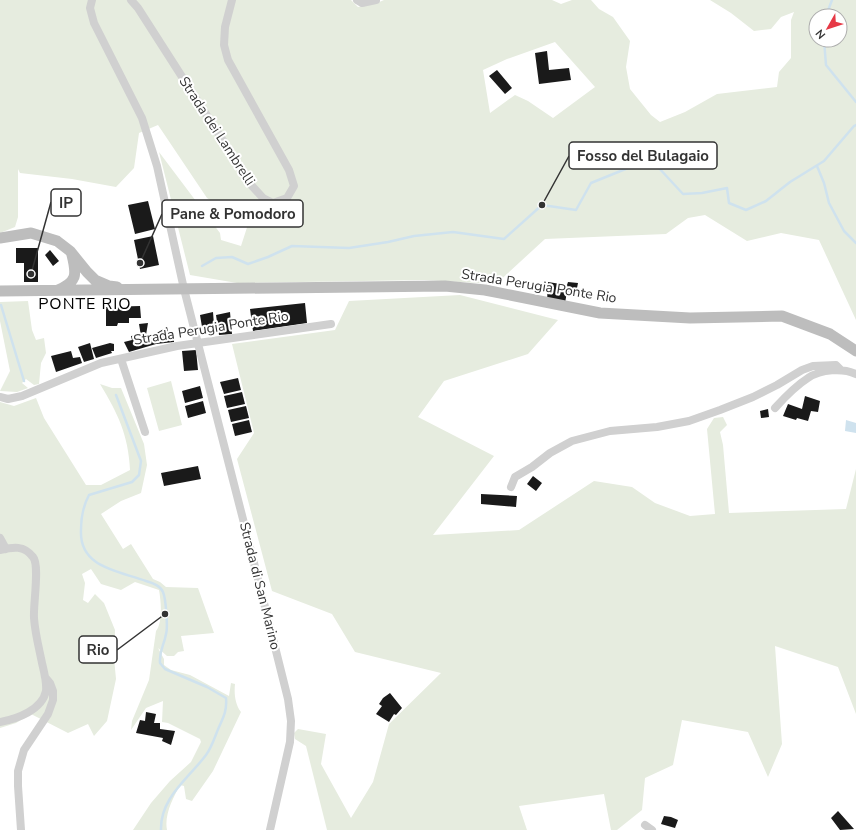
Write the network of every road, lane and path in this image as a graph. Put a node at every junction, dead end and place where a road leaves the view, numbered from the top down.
1 (92, 0) edge
2 (131, 0) edge
3 (232, 0) edge
4 (357, 0) edge
5 (376, 0) edge
6 (0, 238) edge
7 (70, 251) junction
8 (184, 289) junction
9 (0, 291) edge
10 (137, 291) junction
11 (53, 292) junction
12 (331, 324) dead end
13 (199, 344) junction
14 (856, 350) edge
15 (121, 359) junction
16 (841, 370) junction
17 (856, 374) edge
18 (4, 398) edge
19 (775, 408) dead end
20 (145, 432) dead end
21 (511, 486) dead end
22 (0, 538) edge
23 (3, 549) edge
24 (45, 677) junction
25 (0, 722) edge
26 (645, 825) dead end
27 (21, 830) edge
28 (270, 830) edge
29 (652, 830) edge

1 - 8 street
2 - 3 street, Strada dei Lambrelli
4 - 5 street
6 - 7 main road, Strada Perugia Ponte Rio
7 - 10 main road, Strada Perugia Ponte Rio
7 - 11 main road, Strada Perugia Ponte Rio
8 - 10 main road, Strada Perugia Ponte Rio
8 - 13 street
8 - 14 main road, Strada Perugia Ponte Rio
9 - 11 main road, Strada Perugia Ponte Rio
10 - 11 main road, Strada Perugia Ponte Rio
12 - 13 street, Strada Perugia Ponte Rio
13 - 15 street, Strada Perugia Ponte Rio
13 - 28 street, Strada di San Marino
15 - 18 street, Strada Perugia Ponte Rio
15 - 20 street, Strada Perugia Ponte Rio
16 - 17 street
16 - 19 street
16 - 21 street
22 - 23 street
23 - 24 street
24 - 25 street
24 - 27 street
26 - 29 street

